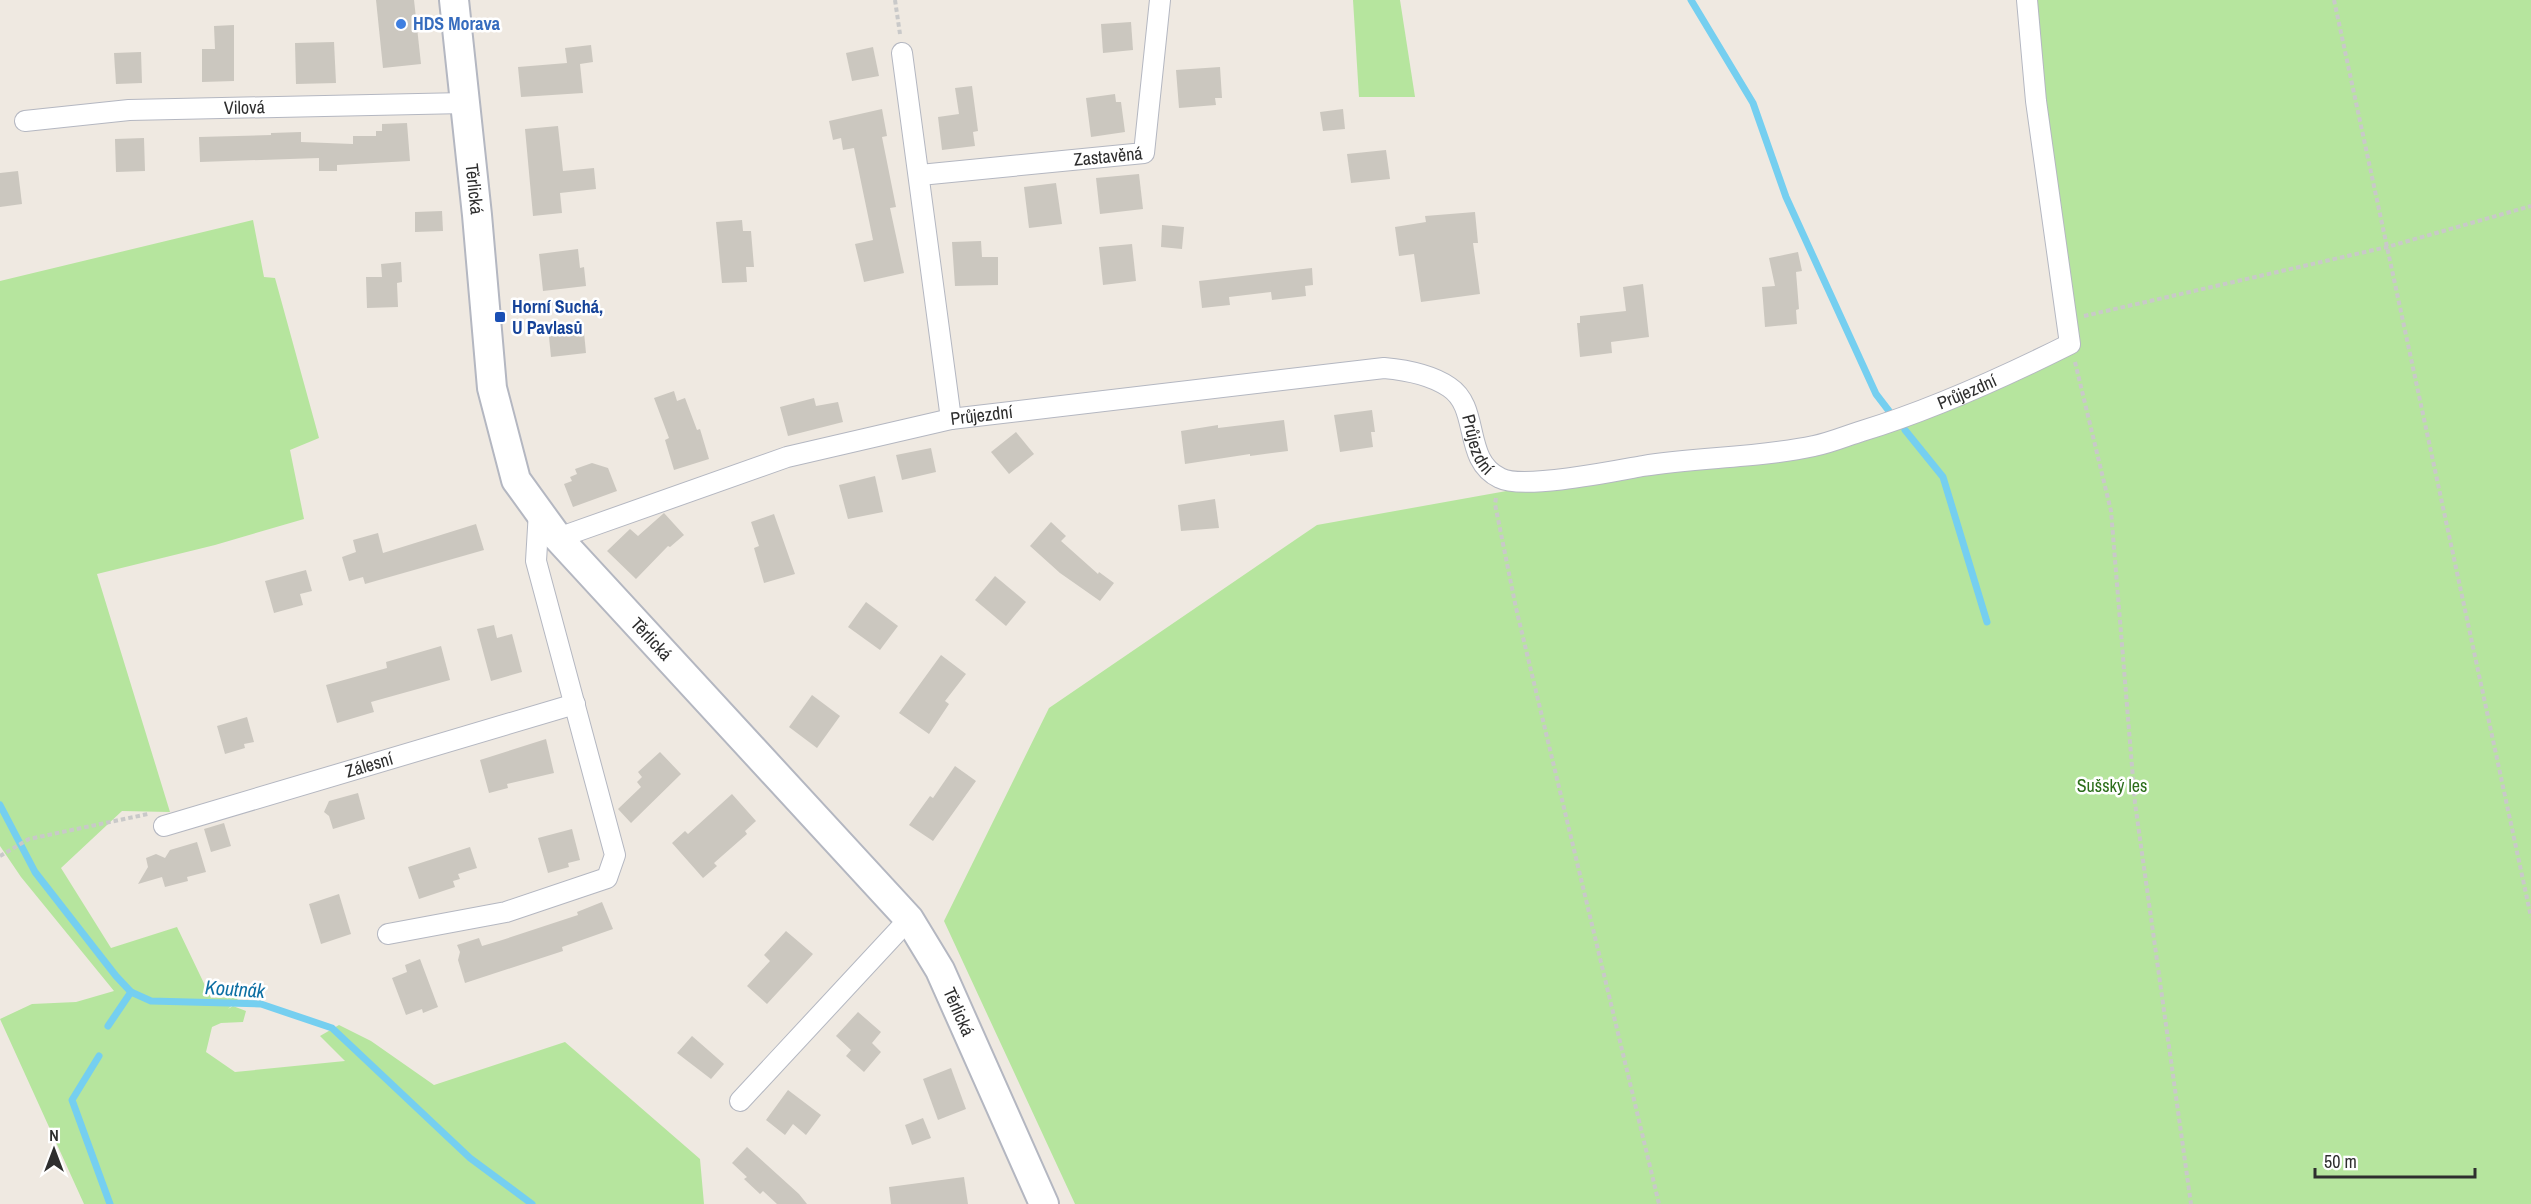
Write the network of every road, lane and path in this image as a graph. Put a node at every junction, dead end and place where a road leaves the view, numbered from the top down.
1 (454, 0) edge
2 (895, 0) edge
3 (1160, 0) edge
4 (2027, 0) edge
5 (2334, 0) edge
6 (902, 53) joint
7 (465, 103) junction
8 (25, 121) dead end
9 (920, 175) junction
10 (2531, 206) edge
11 (2387, 247) junction
12 (2066, 320) junction
13 (2070, 344) junction
14 (951, 419) junction
15 (1500, 479) junction
16 (539, 511) junction
17 (558, 538) junction
18 (574, 704) junction
19 (164, 826) joint
20 (0, 856) edge
21 (2531, 917) edge
22 (909, 919) junction
23 (388, 934) dead end
24 (740, 1101) dead end
25 (1044, 1204) edge
26 (1659, 1204) edge
27 (2191, 1204) edge

1 - 7 main road, Těrlická
2 - 6 path
3 - 9 street, Zastavěná
4 - 12 street
5 - 11 path
6 - 9 street
7 - 8 street, Vilová
7 - 16 main road, Těrlická
9 - 14 street
10 - 11 path
11 - 12 path
11 - 21 path
12 - 13 street
13 - 15 street, Průjezdní
13 - 27 path
14 - 15 street, Průjezdní
14 - 17 street, Průjezdní
15 - 26 path
16 - 17 main road, Těrlická
16 - 18 street
17 - 22 main road, Těrlická
18 - 19 street, Zálesní
18 - 23 street
19 - 20 path
22 - 24 street
22 - 25 main road, Těrlická

